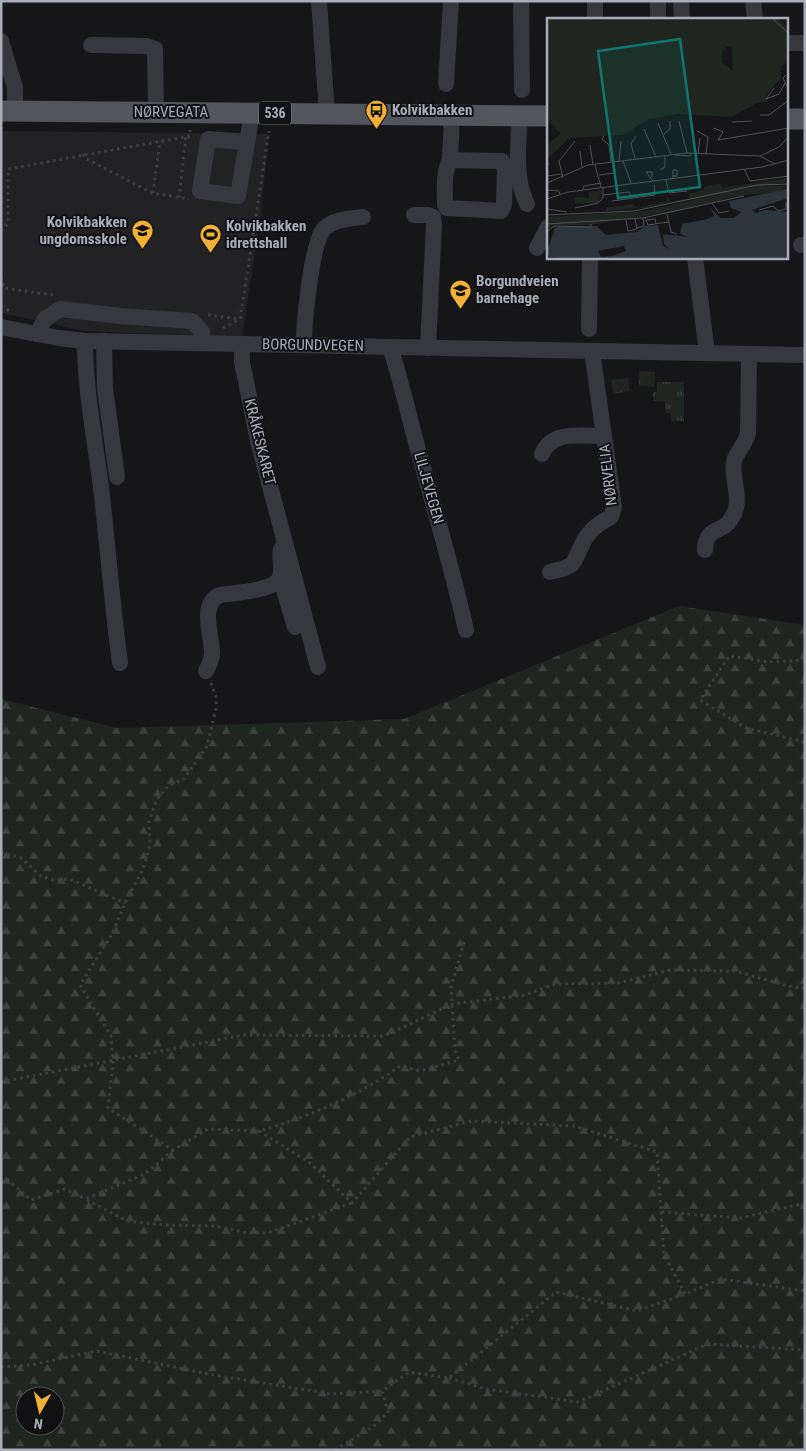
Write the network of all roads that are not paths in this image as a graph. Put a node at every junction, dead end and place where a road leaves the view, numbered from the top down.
1 (319, 1) edge
2 (451, 1) edge
3 (521, 1) edge
4 (595, 1) edge
5 (658, 1) edge
6 (681, 1) edge
7 (753, 1) edge
8 (595, 18) edge
9 (658, 18) edge
10 (682, 18) edge
11 (755, 18) edge
12 (1, 41) edge
13 (788, 43) edge
14 (805, 43) edge
15 (91, 45) dead end
16 (446, 84) dead end
17 (522, 90) dead end
18 (8, 111) edge
19 (156, 112) junction
20 (252, 113) junction
21 (326, 114) junction
22 (452, 115) junction
23 (520, 116) junction
24 (547, 116) edge
25 (788, 119) edge
26 (805, 119) edge
27 (248, 142) dead end
28 (450, 160) junction
29 (527, 204) dead end
30 (414, 215) dead end
31 (362, 217) dead end
32 (547, 228) edge
33 (537, 248) dead end
34 (590, 259) edge
35 (695, 259) edge
36 (1, 326) edge
37 (589, 329) dead end
38 (37, 334) junction
39 (85, 341) junction
40 (104, 341) junction
41 (202, 343) junction
42 (242, 344) junction
43 (304, 345) junction
44 (390, 347) junction
45 (428, 348) junction
46 (597, 350) junction
47 (706, 353) junction
48 (750, 354) junction
49 (805, 355) edge
50 (604, 436) junction
51 (542, 454) dead end
52 (117, 477) dead end
53 (624, 507) dead end
54 (284, 540) junction
55 (705, 550) dead end
56 (550, 572) dead end
57 (280, 577) junction
58 (295, 627) dead end
59 (466, 630) dead end
60 (120, 663) dead end
61 (318, 668) dead end
62 (206, 671) road end

1 - 21 street
2 - 16 street
3 - 17 street
4 - 8 street
5 - 9 street
6 - 10 street
7 - 11 street
12 - 18 street, NØRVEGATA
13 - 14 street
15 - 19 street
18 - 19 main road, NØRVEGATA / 536
19 - 20 main road, NØRVEGATA / 536
20 - 21 main road, NØRVEGATA / 536
20 - 27 street
21 - 22 main road, NØRVEGATA / 536
22 - 23 main road, NØRVEGATA / 536
22 - 28 street
23 - 24 main road, NØRVEGATA / 536
23 - 29 street
25 - 26 main road
28 - 28 street
30 - 45 street
31 - 43 street
32 - 33 street
34 - 37 street
35 - 47 street
36 - 38 street
38 - 39 street
38 - 41 street
39 - 40 street, BORGUNDVEGEN
39 - 60 street
40 - 41 street, BORGUNDVEGEN
40 - 52 street
41 - 42 street, BORGUNDVEGEN
42 - 43 street, BORGUNDVEGEN
42 - 54 street, KRÅKESKARET
43 - 44 street, BORGUNDVEGEN
44 - 45 street, BORGUNDVEGEN
44 - 59 street, LILJEVEGEN
45 - 46 street, BORGUNDVEGEN
46 - 47 street, BORGUNDVEGEN
46 - 50 street, NØRVELIA
46 - 53 street, NØRVELIA
47 - 48 street, BORGUNDVEGEN
48 - 49 street, BORGUNDVEGEN
48 - 55 street
50 - 51 street, NØRVELIA
50 - 56 street, NØRVELIA
54 - 57 street, KRÅKESKARET
54 - 61 street, KRÅKESKARET
57 - 58 street, KRÅKESKARET
57 - 62 street

